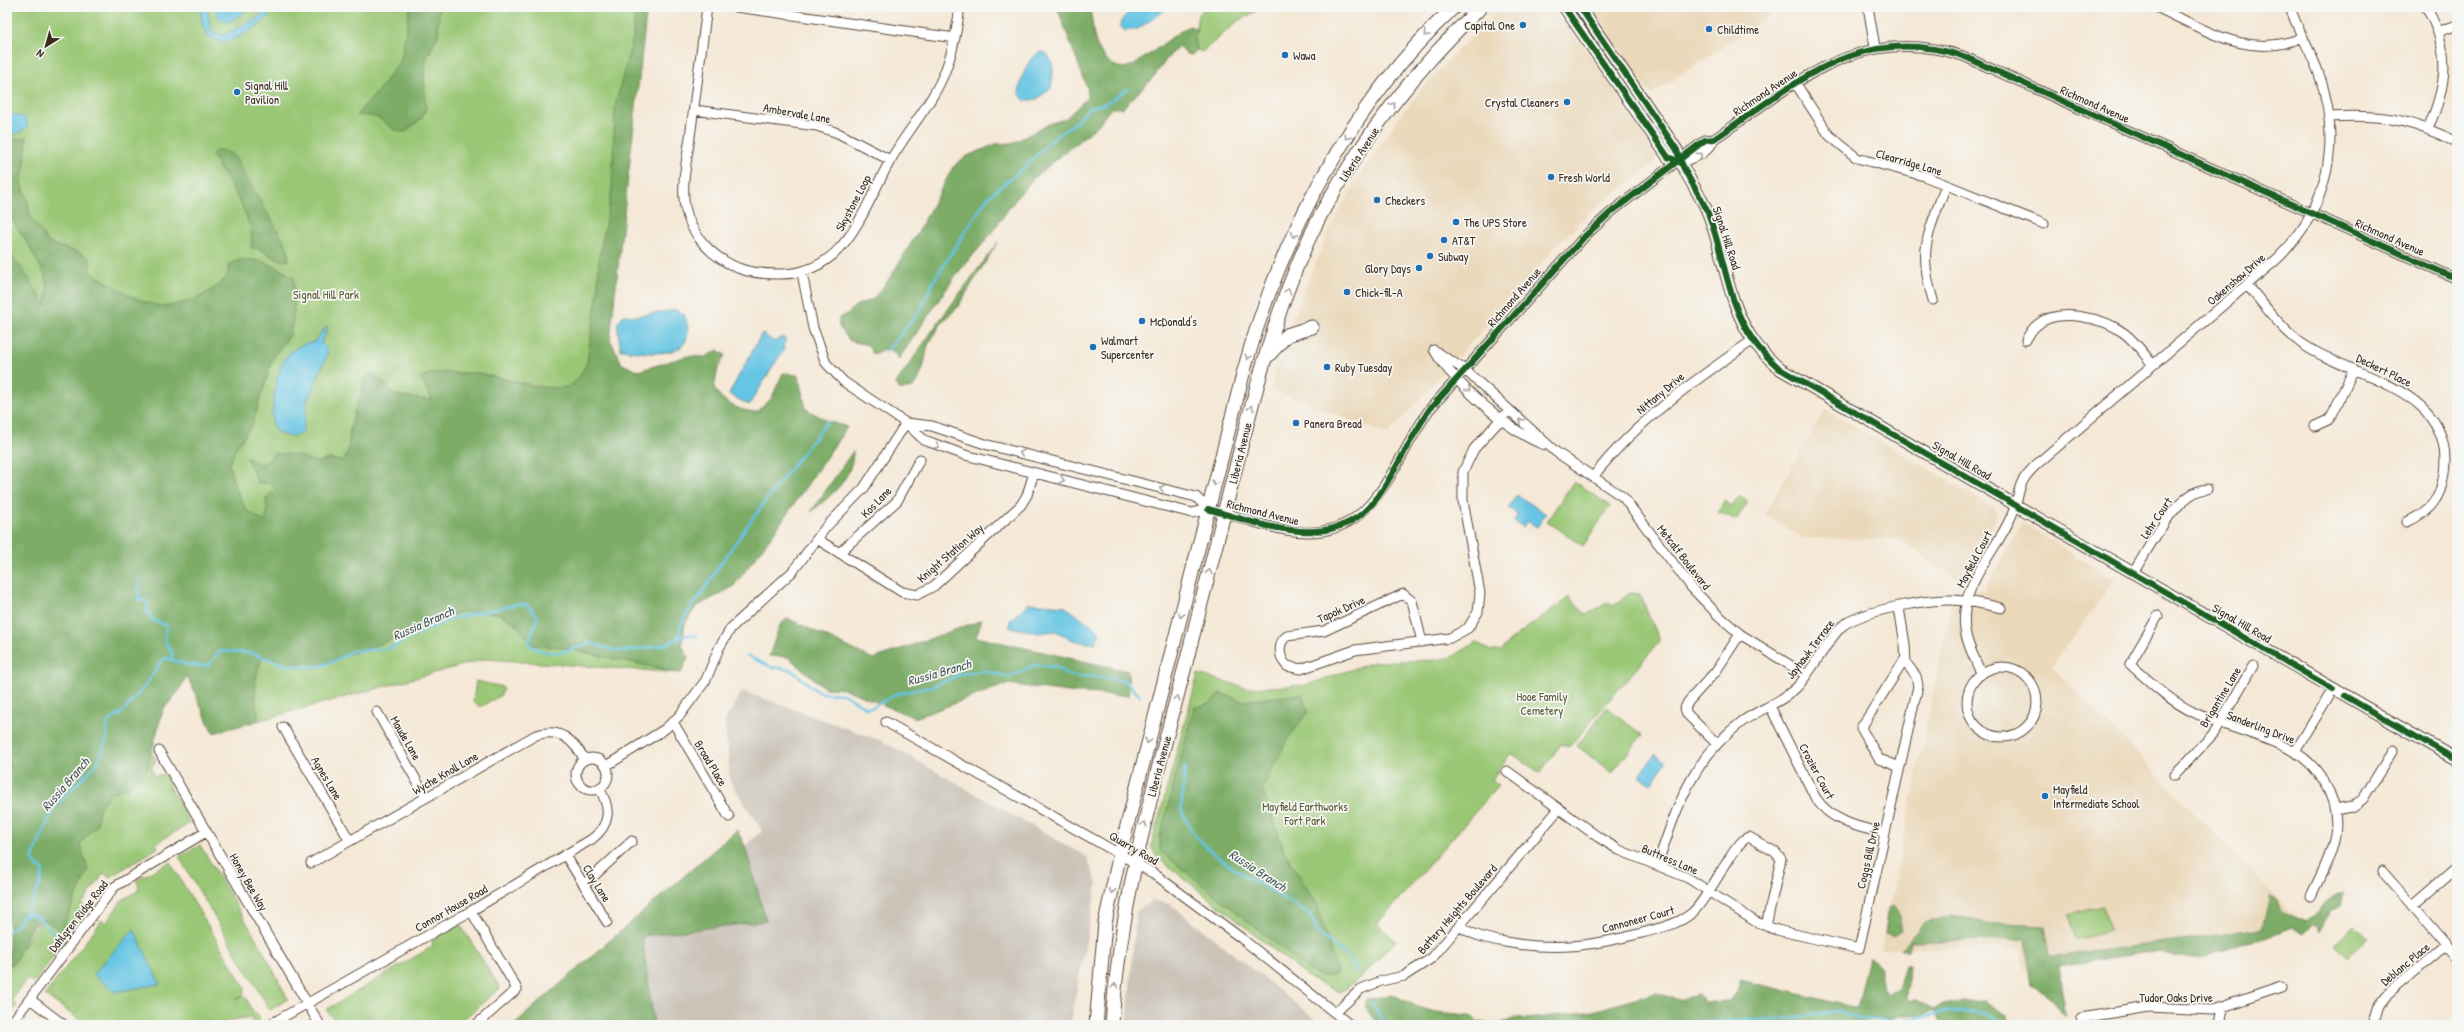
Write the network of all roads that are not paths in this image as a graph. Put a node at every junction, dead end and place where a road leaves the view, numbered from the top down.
1 (707, 7) edge
2 (736, 7) edge
3 (960, 7) edge
4 (1454, 7) edge
5 (1481, 7) edge
6 (1564, 7) edge
7 (1580, 7) edge
8 (1868, 7) edge
9 (2156, 7) edge
10 (2290, 7) edge
11 (2426, 7) edge
12 (2457, 25) edge
13 (2438, 32) junction
14 (2303, 37) junction
15 (955, 38) junction
16 (1875, 47) junction
17 (1598, 57) junction
18 (1796, 84) junction
19 (1637, 90) junction
20 (694, 110) junction
21 (2330, 117) junction
22 (2428, 128) junction
23 (2457, 142) edge
24 (890, 160) junction
25 (1680, 162) junction
26 (1946, 185) junction
27 (2311, 214) junction
28 (2044, 224) dead end
29 (802, 273) junction
30 (2457, 279) edge
31 (2247, 285) junction
32 (1933, 300) dead end
33 (1312, 327) dead end
34 (1753, 340) junction
35 (2026, 340) dead end
36 (1263, 364) junction
37 (2153, 366) junction
38 (2354, 369) junction
39 (1465, 370) junction
40 (1457, 379) junction
41 (1509, 410) junction
42 (1501, 419) junction
43 (906, 423) junction
44 (2315, 426) dead end
45 (1550, 447) junction
46 (920, 459) dead end
47 (1034, 473) junction
48 (1593, 477) junction
49 (2207, 489) dead end
50 (2015, 504) junction
51 (1208, 509) junction
52 (1224, 514) junction
53 (2407, 522) dead end
54 (816, 539) junction
55 (839, 553) junction
56 (2133, 573) junction
57 (1966, 601) junction
58 (1899, 608) junction
59 (2001, 608) dead end
60 (2158, 616) dead end
61 (1740, 634) junction
62 (1422, 642) junction
63 (1905, 659) junction
64 (2253, 666) dead end
65 (1981, 673) junction
66 (1806, 675) junction
67 (2333, 689) junction
68 (1770, 706) junction
69 (377, 712) dead end
70 (673, 722) junction
71 (886, 722) dead end
72 (2219, 723) junction
73 (283, 727) dead end
74 (1717, 744) junction
75 (2393, 750) dead end
76 (159, 751) dead end
77 (2295, 752) junction
78 (585, 760) junction
79 (2457, 760) edge
80 (606, 766) junction
81 (1900, 767) junction
82 (1506, 771) dead end
83 (2174, 775) dead end
84 (599, 788) junction
85 (426, 798) junction
86 (1559, 809) junction
87 (2335, 810) junction
88 (729, 817) dead end
89 (206, 832) junction
90 (1885, 833) junction
91 (350, 841) junction
92 (632, 841) dead end
93 (1120, 853) junction
94 (566, 856) junction
95 (1135, 862) junction
96 (311, 863) dead end
97 (1657, 866) junction
98 (2457, 867) edge
99 (2382, 871) dead end
100 (584, 885) junction
101 (1710, 892) junction
102 (2311, 896) dead end
103 (2412, 906) junction
104 (471, 911) junction
105 (607, 922) dead end
106 (1459, 926) junction
107 (1766, 926) junction
108 (2446, 945) junction
109 (1859, 949) joint
110 (2457, 957) edge
111 (2281, 987) dead end
112 (30, 1000) junction
113 (306, 1004) junction
114 (2222, 1008) junction
115 (1336, 1012) junction
116 (2082, 1018) dead end
117 (10, 1025) edge
118 (64, 1025) edge
119 (269, 1025) edge
120 (320, 1025) edge
121 (476, 1025) edge
122 (1096, 1025) edge
123 (1112, 1025) edge
124 (1350, 1025) edge
125 (2219, 1025) edge
126 (2373, 1025) edge

1 - 20 street, Skystone Loop
2 - 15 street
3 - 15 street, Skystone Loop
4 -> 51 highway, Liberia Avenue
36 -> 5 highway, Liberia Avenue
6 - 17 main road, Signal Hill Road
7 - 19 main road, Signal Hill Road
8 - 16 street
9 - 14 street
10 - 14 street, Oakenshaw Drive
11 - 13 street
12 - 13 street
13 - 22 street
14 - 21 street, Oakenshaw Drive
15 - 24 street, Skystone Loop
16 - 18 street, Richmond Avenue
16 - 27 street, Richmond Avenue
17 - 19 main road
17 - 25 main road, Signal Hill Road
18 - 25 street, Richmond Avenue
18 - 26 street, Clearridge Lane
19 - 25 main road, Signal Hill Road
20 - 24 street, Ambervale Lane
20 - 29 street, Skystone Loop
21 - 22 street
21 - 27 street, Oakenshaw Drive
22 - 23 street
24 - 29 street, Skystone Loop
25 - 34 main road, Signal Hill Road
25 - 39 street, Richmond Avenue
26 - 28 street, Clearridge Lane
26 - 32 street
27 - 30 street, Richmond Avenue
27 - 31 street, Oakenshaw Drive
29 - 43 street, Richmond Avenue
31 - 37 street, Oakenshaw Drive
31 - 38 street, Deckert Place
33 - 36 highway
34 - 48 street, Nittany Drive
34 - 50 main road, Signal Hill Road
35 - 37 street
52 -> 36 highway, Liberia Avenue
37 - 50 street, Oakenshaw Drive
38 - 44 street
38 - 53 street, Deckert Place
39 - 40 street, Richmond Avenue
39 - 40 street, Metcalf Boulevard
39 - 41 street, Metcalf Boulevard
40 -> 42 street, Metcalf Boulevard
40 - 52 street, Richmond Avenue
41 - 42 street, Tapok Drive
45 -> 41 street, Metcalf Boulevard
42 - 45 street, Metcalf Boulevard
42 - 62 street, Tapok Drive
43 -> 47 street, Richmond Avenue
51 -> 43 street, Richmond Avenue
43 - 54 street
45 - 48 street, Metcalf Boulevard
46 - 55 street, Kos Lane
47 -> 51 street, Richmond Avenue
47 - 55 street, Knight Station Way
48 - 61 street, Metcalf Boulevard
49 - 56 street, Lehr Court
50 - 56 main road, Signal Hill Road
50 - 57 street, Mayfield Court
51 - 52 street, Richmond Avenue
51 -> 93 highway, Liberia Avenue
95 -> 52 highway, Liberia Avenue
54 - 55 street, Knight Station Way
54 - 70 street
56 - 67 main road, Signal Hill Road
57 - 58 street, Jayhawk Terrace
57 - 59 street, Jayhawk Terrace
57 - 65 street, Mayfield Court
58 - 63 street
58 - 66 street, Jayhawk Terrace
60 - 72 street, Sanderling Drive
61 - 66 street, Metcalf Boulevard
61 - 74 street
62 - 62 street, Tapok Drive
63 - 81 street, Coggs Bill Drive
63 - 81 street
64 - 72 street, Brigantine Lane
65 - 65 street
66 - 68 street, Jayhawk Terrace
67 - 77 street
67 - 79 main road, Signal Hill Road
68 - 74 street, Jayhawk Terrace
68 - 90 street, Crozier Court
69 - 85 street, Maude Lane
70 - 80 street
70 - 88 street, Broad Place
71 - 93 street, Quarry Road
72 - 77 street, Sanderling Drive
72 - 83 street, Brigantine Lane
73 - 91 street, Agnes Lane
74 - 97 street, Jayhawk Terrace
75 - 87 street
76 - 89 street, Honey Bee Way
77 - 87 street, Sanderling Drive
78 - 80 street
78 - 84 street
78 - 85 street, Wyche Knoll Lane
80 - 84 street
81 - 90 street, Coggs Bill Drive
82 - 86 street, Buttress Lane
84 - 94 street, Connor House Road
85 - 91 street, Wyche Knoll Lane
86 - 97 street, Buttress Lane
86 - 106 street, Battery Heights Boulevard
87 - 102 street, Sanderling Drive
89 - 112 street, Dahlgren Ridge Road
89 - 113 street, Honey Bee Way
90 - 109 street, Coggs Bill Drive
91 - 96 street, Wyche Knoll Lane
92 - 100 street
93 - 95 street, Quarry Road
93 -> 122 highway, Liberia Avenue
94 - 100 street, Clay Lane
94 - 104 street, Connor House Road
95 - 115 street, Quarry Road
123 -> 95 highway, Liberia Avenue
97 - 101 street, Buttress Lane
98 - 103 street
99 - 103 street, Deblanc Place
100 - 105 street, Clay Lane
101 - 106 street, Cannoneer Court
101 - 107 street, Buttress Lane
101 - 107 street, Cannoneer Court
103 - 108 street, Deblanc Place
104 - 113 street, Connor House Road
104 - 121 street
106 - 115 street, Battery Heights Boulevard
107 - 109 street, Buttress Lane
108 - 110 street, Deblanc Place
108 - 126 street, Deblanc Place
111 - 114 street, Tudor Oaks Drive
112 - 117 street, Dahlgren Ridge Road
112 - 118 street
113 - 119 street, Connor House Road
113 - 120 street, Honey Bee Way
114 - 116 street, Tudor Oaks Drive
114 - 125 street, Tudor Oaks Drive
115 - 124 street, Quarry Road

